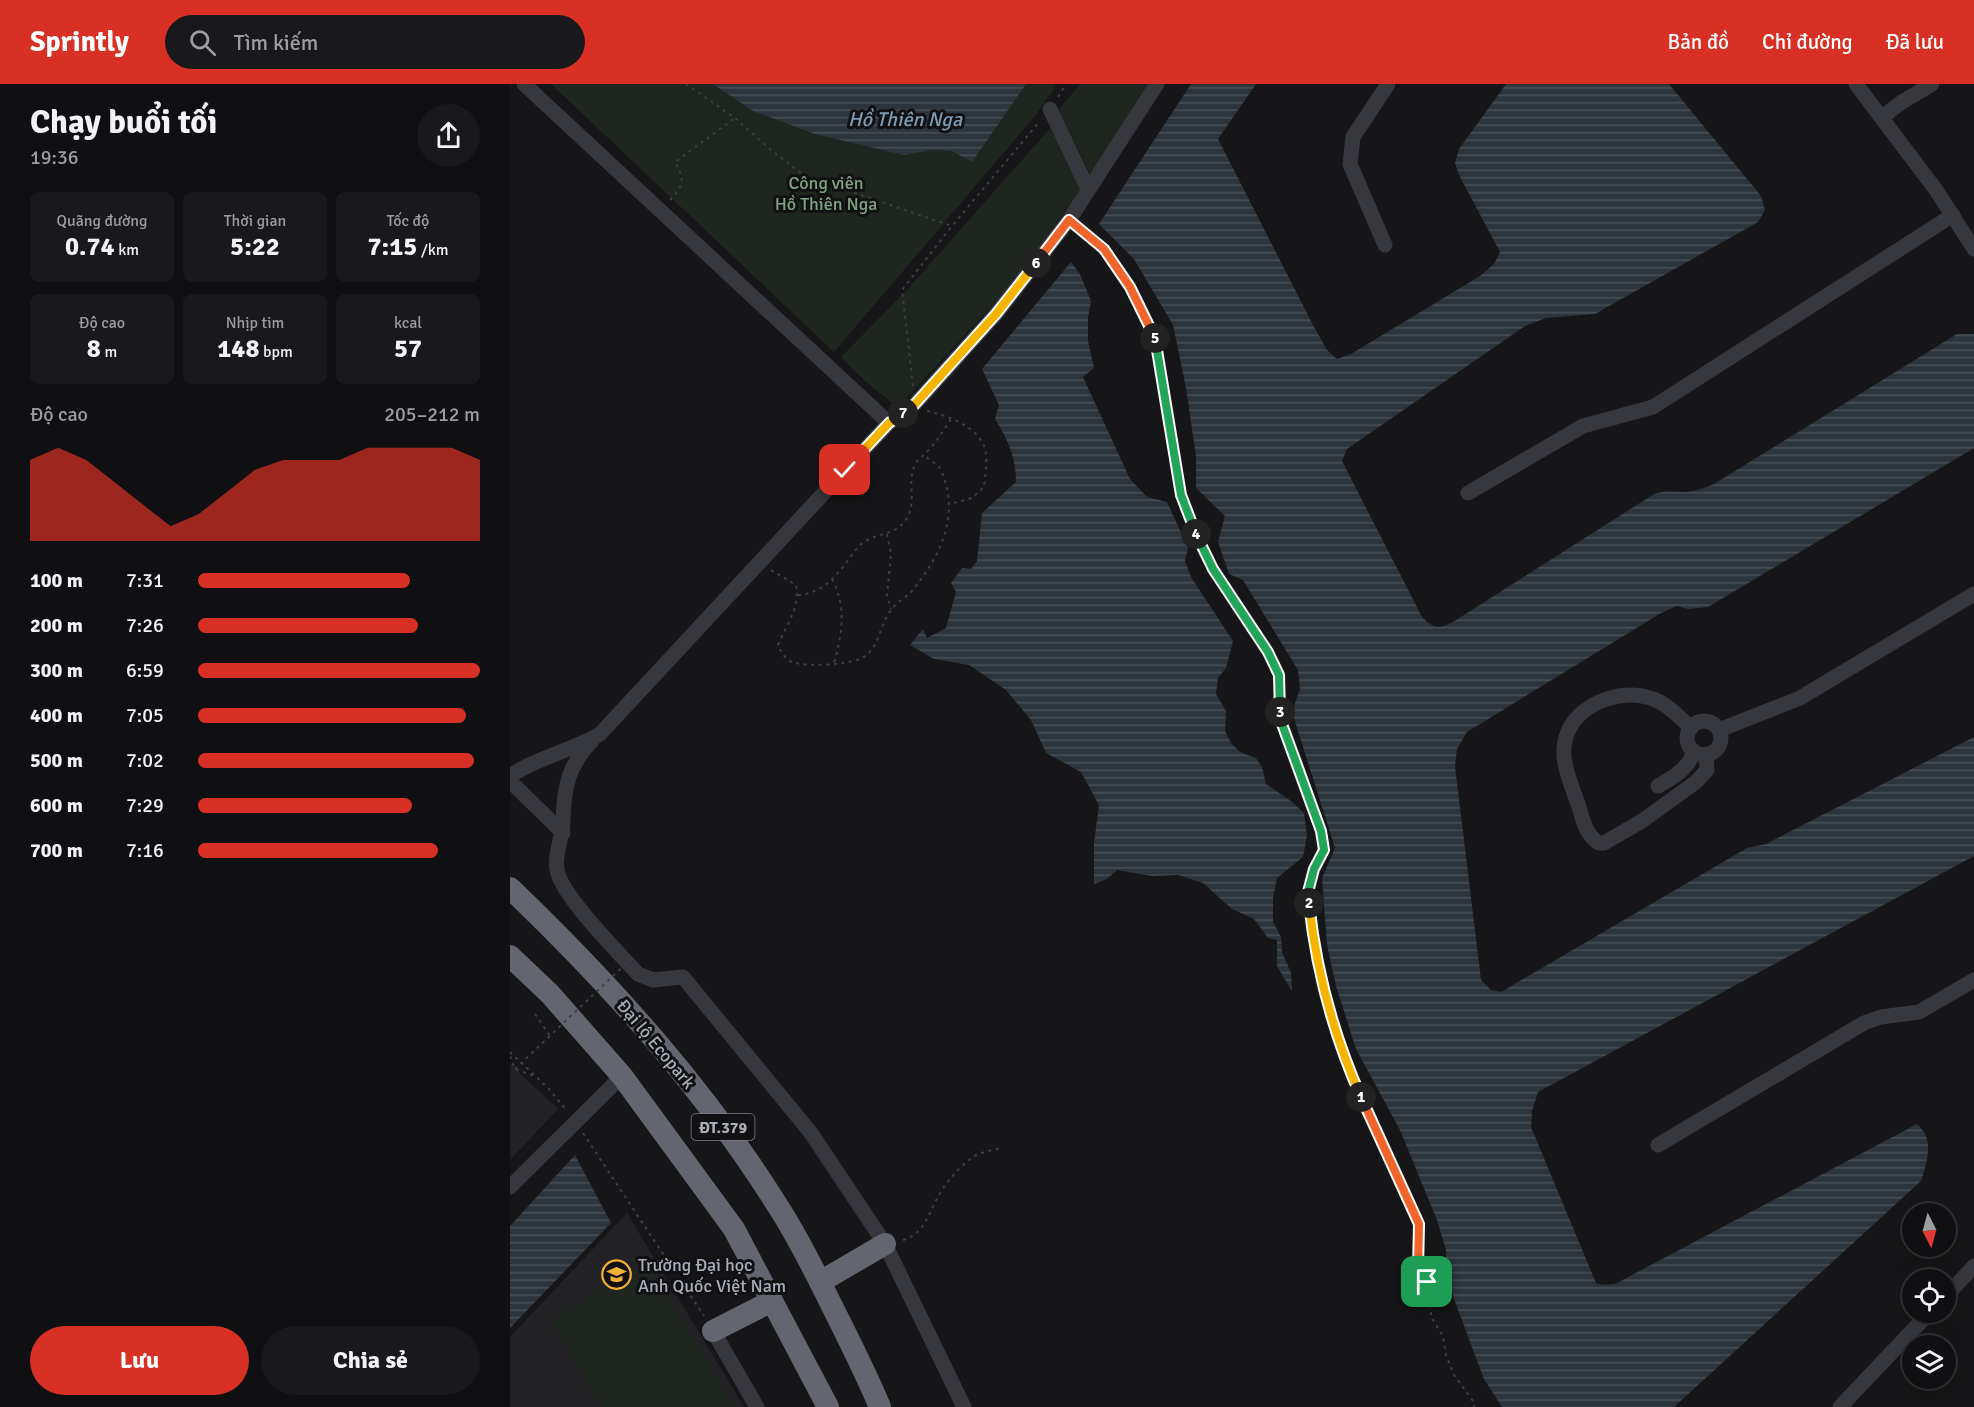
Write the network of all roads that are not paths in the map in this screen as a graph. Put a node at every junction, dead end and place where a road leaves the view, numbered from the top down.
1 (524, 84) edge
2 (1158, 84) edge
3 (1388, 84) edge
4 (1856, 84) edge
5 (1932, 84) edge
6 (1050, 109) road end
7 (1882, 117) junction
8 (1088, 189) junction
9 (1953, 215) junction
10 (1385, 245) dead end
11 (1974, 249) edge
12 (889, 423) junction
13 (1468, 493) dead end
14 (1974, 594) edge
15 (1690, 728) junction
16 (1719, 730) junction
17 (600, 734) junction
18 (1700, 753) junction
19 (510, 776) edge
20 (510, 781) edge
21 (1658, 786) dead end
22 (563, 833) junction
23 (510, 888) edge
24 (510, 957) edge
25 (1974, 980) edge
26 (622, 1076) junction
27 (1658, 1145) dead end
28 (510, 1187) edge
29 (885, 1244) junction
30 (1974, 1266) edge
31 (820, 1282) junction
32 (1956, 1285) edge
33 (772, 1300) junction
34 (1920, 1323) edge
35 (713, 1331) joint
36 (757, 1407) edge
37 (828, 1407) edge
38 (880, 1407) edge
39 (964, 1407) edge
40 (1840, 1407) edge

1 - 12 street
2 - 8 street
3 - 10 street
4 - 7 street
5 - 7 street
6 - 8 street
7 - 9 street
8 - 12 street
9 - 11 street
9 - 13 street
12 - 17 street
14 - 16 street
15 - 16 street
15 - 18 street
15 - 18 street
16 - 18 street
17 - 19 street
17 - 22 street
18 - 21 street
20 - 22 street
22 - 29 street
23 - 31 highway, Đại lộ Ecopark / ĐT.379
24 - 26 highway, ĐT.379
25 - 27 street
26 - 28 street
26 - 33 highway, ĐT.379
29 - 31 highway
29 - 39 street
30 - 32 street
31 - 38 highway, Đại lộ Ecopark / ĐT.379
33 - 35 highway
33 - 37 highway, ĐT.379
34 - 40 street
35 - 36 street

